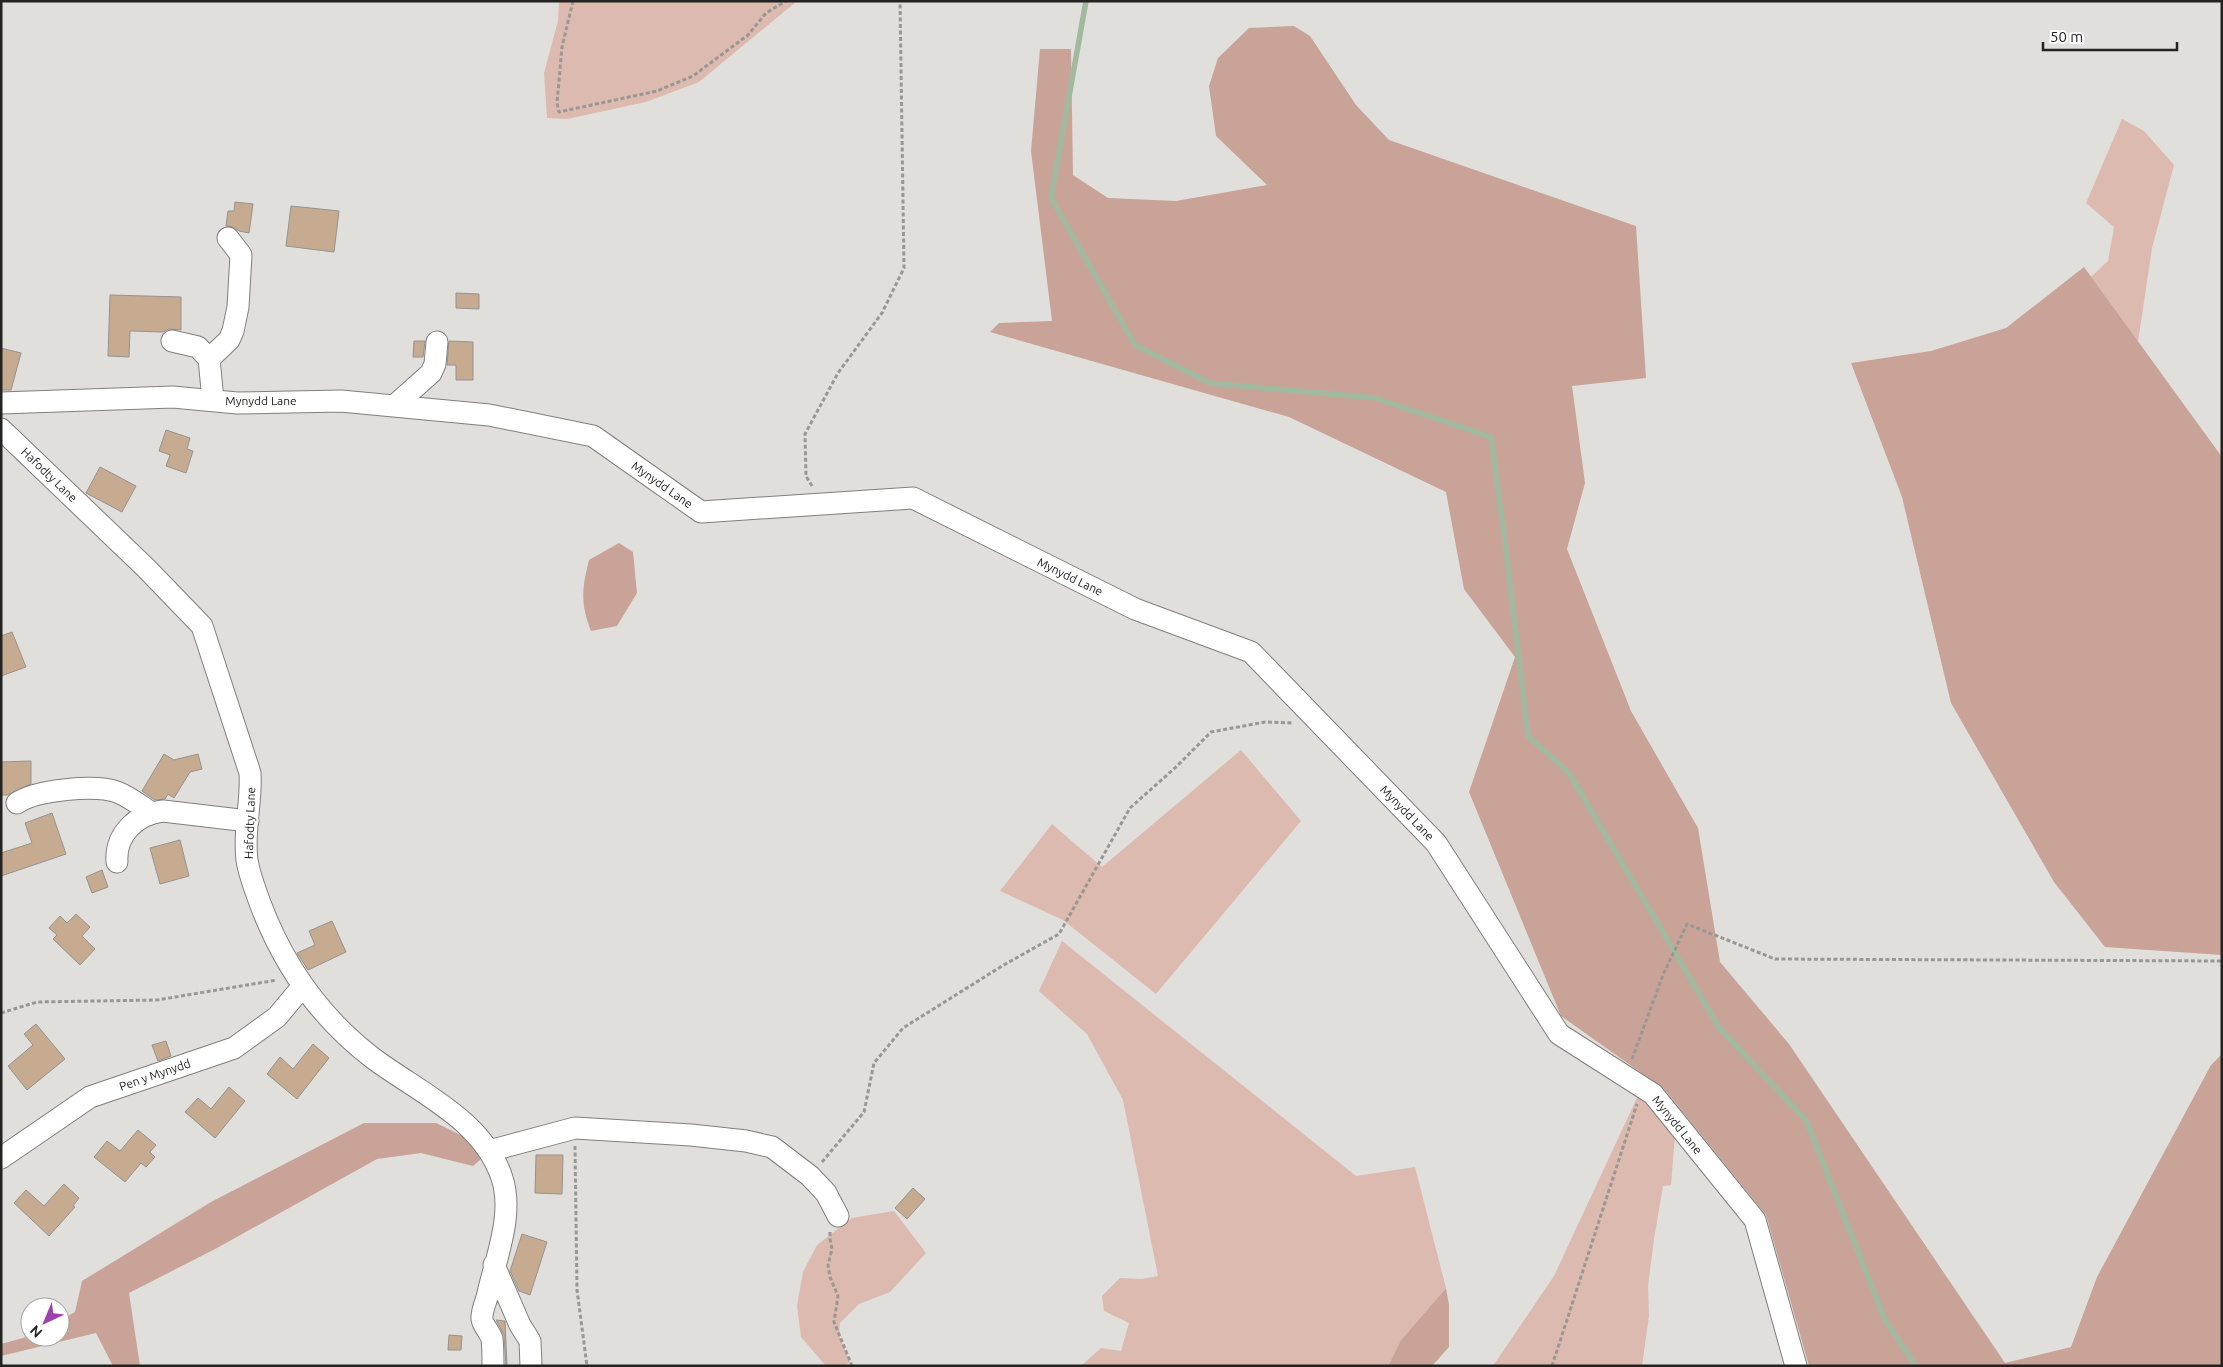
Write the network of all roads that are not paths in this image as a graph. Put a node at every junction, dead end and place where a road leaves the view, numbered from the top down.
1 (228, 238) dead end
2 (172, 341) dead end
3 (437, 342) dead end
4 (209, 359) junction
5 (213, 400) junction
6 (1, 404) edge
7 (394, 406) junction
8 (1, 429) edge
9 (18, 803) dead end
10 (150, 812) junction
11 (248, 821) junction
12 (117, 862) dead end
13 (299, 982) junction
14 (488, 1151) junction
15 (1, 1158) edge
16 (838, 1216) road end
17 (494, 1266) junction
18 (493, 1366) edge
19 (531, 1366) edge
20 (1796, 1366) edge

1 - 4 street
2 - 4 street
3 - 7 street
4 - 5 street
5 - 6 street, Mynydd Lane
5 - 7 street, Mynydd Lane
7 - 20 street, Mynydd Lane
8 - 11 street, Hafodty Lane
9 - 10 street
10 - 11 street
10 - 12 street
11 - 13 street, Hafodty Lane
13 - 14 street, Hafodty Lane
13 - 15 street, Pen y Mynydd
14 - 16 street
14 - 17 street, Hafodty Lane
17 - 18 street, Hafodty Lane
17 - 19 street

